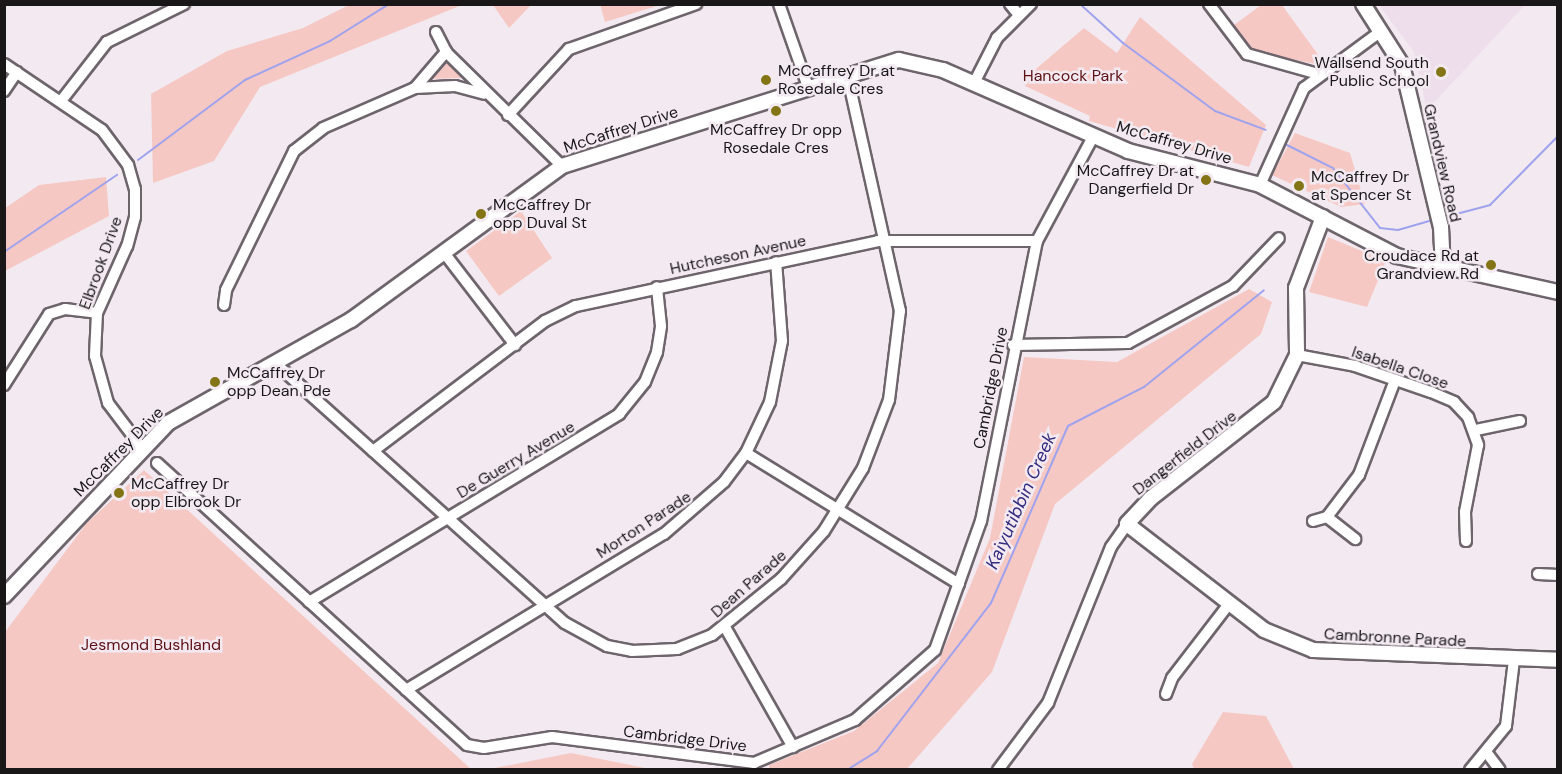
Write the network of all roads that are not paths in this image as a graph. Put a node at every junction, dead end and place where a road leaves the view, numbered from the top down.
1 (184, 4) edge
2 (696, 4) edge
3 (1010, 4) edge
4 (1030, 4) edge
5 (1209, 4) edge
6 (1363, 4) edge
7 (780, 5) edge
8 (1019, 15) junction
9 (1381, 31) junction
10 (436, 32) dead end
11 (446, 52) junction
12 (4, 64) edge
13 (17, 72) junction
14 (847, 74) junction
15 (1318, 74) junction
16 (974, 83) junction
17 (808, 87) junction
18 (415, 88) junction
19 (4, 91) edge
20 (484, 94) junction
21 (61, 101) junction
22 (508, 115) junction
23 (1094, 135) junction
24 (562, 166) junction
25 (1260, 185) junction
26 (1323, 217) junction
27 (1279, 238) dead end
28 (886, 240) junction
29 (1037, 241) junction
30 (445, 254) junction
31 (776, 262) junction
32 (1443, 269) junction
33 (657, 287) junction
34 (1557, 292) edge
35 (224, 305) dead end
36 (97, 313) junction
37 (515, 345) junction
38 (1013, 345) junction
39 (1297, 355) junction
40 (275, 363) junction
41 (6, 380) edge
42 (1395, 380) junction
43 (1520, 421) dead end
44 (1476, 430) junction
45 (142, 448) junction
46 (373, 451) junction
47 (746, 453) junction
48 (157, 463) dead end
49 (838, 511) junction
50 (1327, 517) junction
51 (447, 518) junction
52 (1313, 521) dead end
53 (1127, 524) junction
54 (1355, 539) dead end
55 (1466, 541) dead end
56 (1538, 574) dead end
57 (1557, 575) edge
58 (959, 584) junction
59 (4, 596) edge
60 (309, 602) junction
61 (1229, 604) junction
62 (543, 605) junction
63 (725, 627) junction
64 (1514, 660) junction
65 (1557, 660) edge
66 (406, 690) junction
67 (1166, 694) dead end
68 (793, 747) junction
69 (1487, 753) junction
70 (754, 766) edge
71 (998, 770) edge
72 (1470, 770) edge
73 (1500, 770) edge

1 - 21 street
2 - 22 street
3 - 8 street
4 - 8 street
5 - 15 street
6 - 9 main road, Grandview Road
7 - 17 street
8 - 16 street
9 - 15 street
9 - 32 main road, Grandview Road
10 - 11 street
11 - 18 street
11 - 20 street
12 - 13 street, Elbrook Drive
13 - 19 street
13 - 21 street, Elbrook Drive
14 - 16 main road, McCaffrey Drive
14 - 17 main road, McCaffrey Drive
14 - 28 street, Dean Parade
15 - 25 street
16 - 23 main road, McCaffrey Drive
17 - 24 main road, McCaffrey Drive
18 - 20 street
18 - 35 street
20 - 22 street
21 - 36 street, Elbrook Drive
22 - 24 street
23 - 25 main road, McCaffrey Drive
23 - 29 street
24 - 30 main road, McCaffrey Drive
25 - 26 main road, McCaffrey Drive
26 - 32 main road, McCaffrey Drive
26 - 39 main road, Dangerfield Drive
27 - 38 street
28 - 29 street, Hutcheson Avenue
28 - 31 street, Hutcheson Avenue
28 - 49 street, Dean Parade
29 - 38 street, Cambridge Drive
30 - 37 street
30 - 40 main road, McCaffrey Drive
31 - 33 street, Hutcheson Avenue
31 - 47 street, Morton Parade
32 - 34 main road, McCaffrey Drive
33 - 37 street, Hutcheson Avenue
33 - 51 street, De Guerry Avenue
36 - 41 street
36 - 45 street, Elbrook Drive
37 - 46 street, Hutcheson Avenue
38 - 58 street, Cambridge Drive
39 - 42 street, Isabella Close
39 - 53 main road, Dangerfield Drive
40 - 45 main road, McCaffrey Drive
40 - 46 street, Dean Parade
42 - 44 street, Isabella Close
42 - 50 street
43 - 44 street
44 - 55 street
45 - 59 main road, McCaffrey Drive
46 - 51 street, Dean Parade
47 - 49 street
47 - 62 street, Morton Parade
48 - 60 street, Cambridge Drive
49 - 58 street
49 - 63 street, Dean Parade
50 - 52 street
50 - 54 street
51 - 60 street, De Guerry Avenue
51 - 62 street, Dean Parade
53 - 61 main road, Cambronne Parade
53 - 71 street, Dangerfield Drive
56 - 57 street
58 - 68 street, Cambridge Drive
60 - 66 street, Cambridge Drive
61 - 64 main road, Cambronne Parade
61 - 67 street
62 - 63 street, Dean Parade
62 - 66 street, Morton Parade
63 - 68 street
64 - 65 main road, Cambronne Parade
64 - 69 street
66 - 70 street, Cambridge Drive
68 - 70 street, Cambridge Drive
69 - 72 street
69 - 73 street

